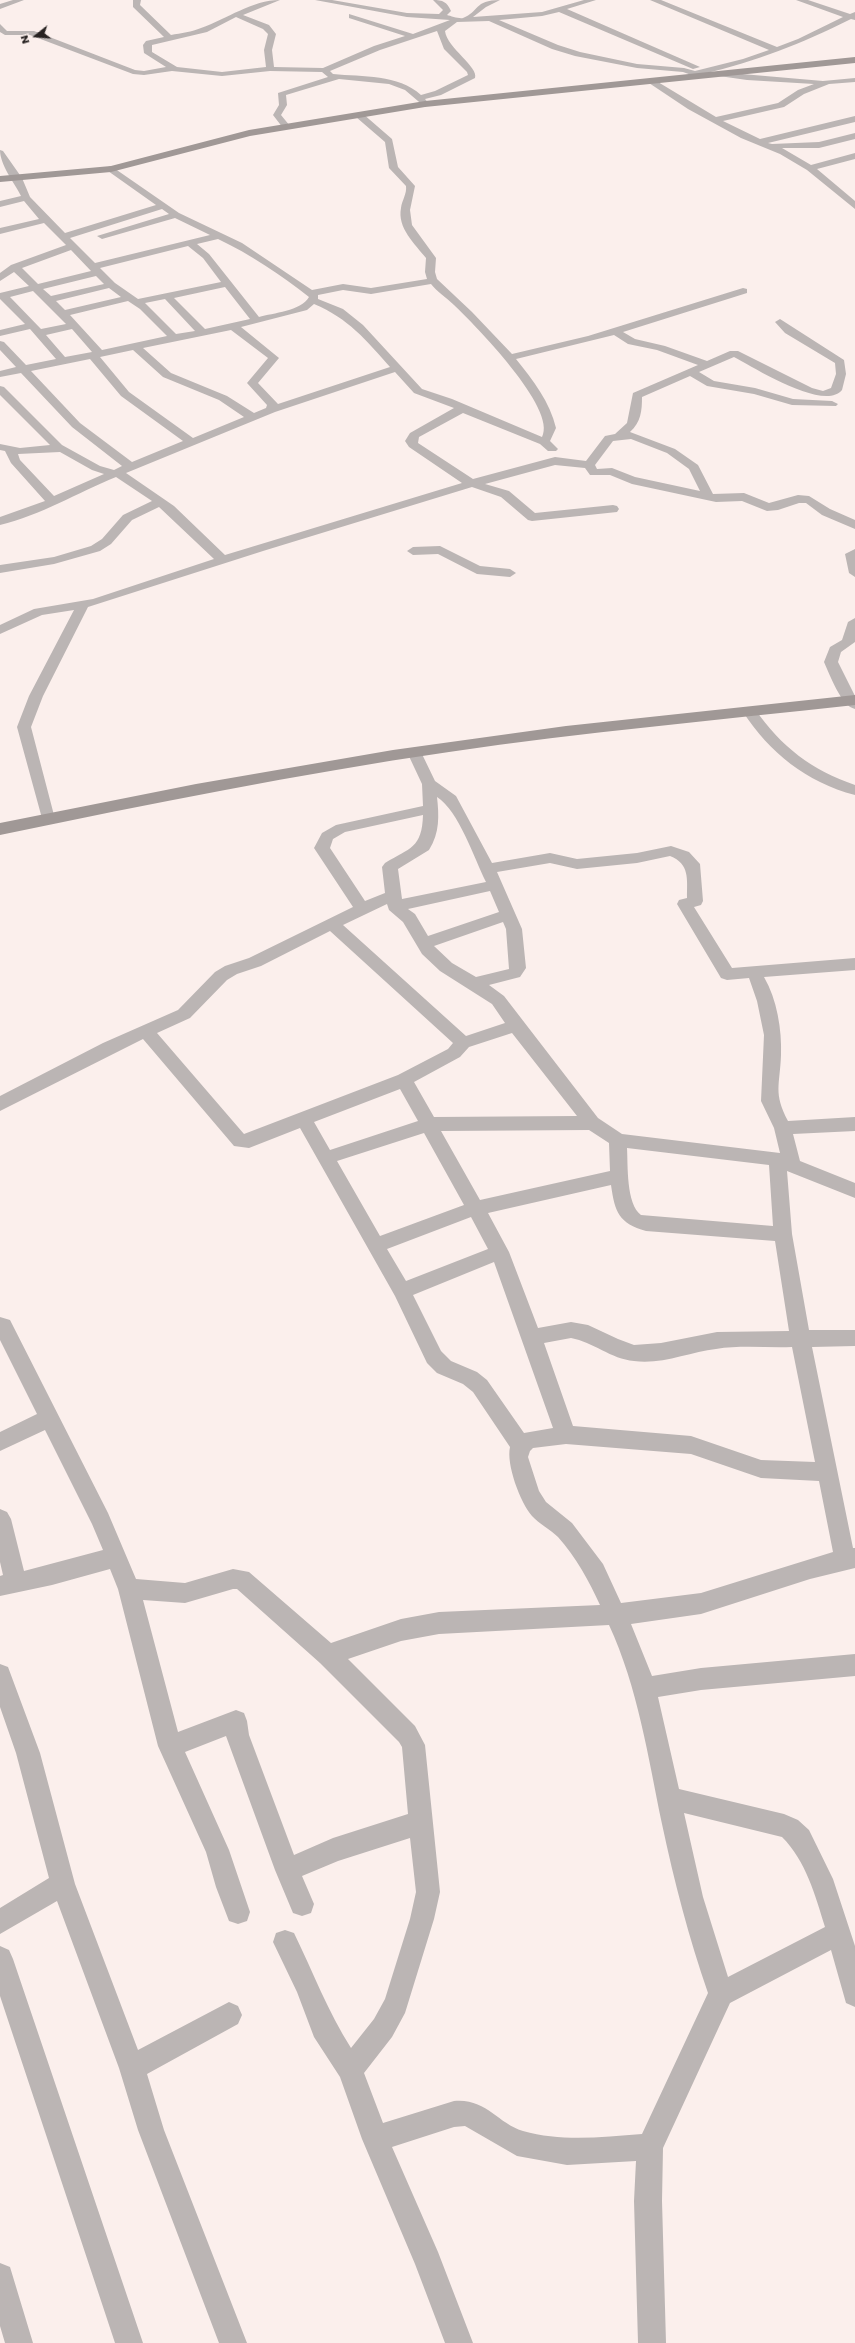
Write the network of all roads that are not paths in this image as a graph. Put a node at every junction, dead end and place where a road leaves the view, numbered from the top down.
1 (20, 0) edge
2 (138, 0) edge
3 (276, 0) edge
4 (319, 0) edge
5 (437, 0) edge
6 (496, 0) edge
7 (592, 0) edge
8 (654, 0) edge
9 (800, 0) edge
10 (356, 6) junction
11 (0, 7) edge
12 (560, 9) junction
13 (238, 15) junction
14 (441, 16) junction
15 (853, 16) edge
16 (490, 19) junction
17 (462, 20) junction
18 (0, 26) edge
19 (444, 26) junction
20 (412, 36) junction
21 (169, 38) junction
22 (774, 50) junction
23 (855, 60) edge
24 (812, 65) junction
25 (173, 68) junction
26 (270, 69) junction
27 (324, 70) junction
28 (701, 73) junction
29 (722, 74) junction
30 (827, 76) junction
31 (338, 77) junction
32 (855, 80) edge
33 (650, 81) junction
34 (840, 81) junction
35 (855, 91) edge
36 (422, 101) junction
37 (359, 114) junction
38 (855, 119) edge
39 (715, 120) junction
40 (286, 126) junction
41 (855, 136) edge
42 (834, 142) junction
43 (763, 143) junction
44 (0, 153) edge
45 (855, 156) edge
46 (810, 168) junction
47 (111, 169) junction
48 (17, 178) junction
49 (0, 179) edge
50 (855, 196) edge
51 (845, 197) junction
52 (26, 198) junction
53 (0, 204) edge
54 (163, 206) junction
55 (855, 206) edge
56 (176, 215) junction
57 (46, 220) junction
58 (90, 230) junction
59 (0, 231) edge
60 (218, 236) junction
61 (62, 237) junction
62 (97, 237) junction
63 (190, 243) junction
64 (71, 247) junction
65 (123, 259) junction
66 (15, 267) junction
67 (95, 269) junction
68 (0, 278) edge
69 (433, 281) junction
70 (227, 284) junction
71 (111, 285) junction
72 (34, 287) junction
73 (743, 291) dead end
74 (1, 296) edge
75 (167, 296) junction
76 (312, 296) junction
77 (48, 300) junction
78 (132, 300) junction
79 (63, 314) junction
80 (258, 321) junction
81 (780, 322) dead end
82 (74, 325) junction
83 (233, 326) junction
84 (35, 329) junction
85 (202, 332) junction
86 (616, 332) junction
87 (0, 334) edge
88 (175, 339) junction
89 (0, 344) edge
90 (136, 346) junction
91 (96, 354) junction
92 (508, 358) junction
93 (62, 360) junction
94 (705, 364) junction
95 (23, 368) junction
96 (396, 368) junction
97 (689, 371) junction
98 (0, 374) edge
99 (841, 374) junction
100 (855, 376) edge
101 (0, 389) edge
102 (832, 404) dead end
103 (463, 408) junction
104 (271, 410) junction
105 (254, 418) junction
106 (620, 435) junction
107 (544, 442) junction
108 (193, 443) junction
109 (58, 447) junction
110 (6, 453) edge
111 (566, 461) junction
112 (589, 465) junction
113 (132, 468) junction
114 (118, 473) junction
115 (471, 483) junction
116 (708, 496) junction
117 (53, 502) junction
118 (162, 502) junction
119 (613, 509) dead end
120 (0, 521) edge
121 (855, 524) edge
122 (413, 551) dead end
123 (855, 553) edge
124 (223, 560) junction
125 (0, 569) edge
126 (510, 573) dead end
127 (855, 573) edge
128 (83, 604) junction
129 (855, 622) edge
130 (0, 630) edge
131 (853, 702) edge
132 (750, 712) junction
133 (414, 752) junction
134 (430, 784) junction
135 (855, 790) edge
136 (431, 809) junction
137 (48, 819) junction
138 (0, 829) edge
139 (487, 869) junction
140 (495, 885) junction
141 (394, 902) junction
142 (363, 909) junction
143 (508, 915) junction
144 (331, 923) junction
145 (425, 943) junction
146 (855, 964) edge
147 (754, 973) junction
148 (474, 983) junction
149 (516, 1026) junction
150 (146, 1031) junction
151 (463, 1043) junction
152 (404, 1080) junction
153 (0, 1104) edge
154 (304, 1120) junction
155 (592, 1123) junction
156 (430, 1124) junction
157 (855, 1124) edge
158 (783, 1128) junction
159 (618, 1140) junction
160 (326, 1158) junction
161 (784, 1161) junction
162 (620, 1176) junction
163 (855, 1191) edge
164 (476, 1208) junction
165 (783, 1234) junction
166 (376, 1245) junction
167 (500, 1252) junction
168 (402, 1291) junction
169 (0, 1324) edge
170 (532, 1336) junction
171 (855, 1338) edge
172 (800, 1339) junction
173 (50, 1418) junction
174 (566, 1436) junction
175 (0, 1442) edge
176 (521, 1446) junction
177 (827, 1472) junction
178 (0, 1519) edge
179 (116, 1557) junction
180 (850, 1559) edge
181 (8, 1585) edge
182 (129, 1589) junction
183 (616, 1614) junction
184 (328, 1655) junction
185 (855, 1665) edge
186 (0, 1675) edge
187 (645, 1688) junction
188 (170, 1746) junction
189 (669, 1799) junction
190 (422, 1822) junction
191 (287, 1870) junction
192 (63, 1884) junction
193 (302, 1904) dead end
194 (238, 1912) dead end
195 (0, 1922) edge
196 (838, 1933) junction
197 (285, 1942) dead end
198 (0, 1959) edge
199 (721, 1994) junction
200 (855, 1994) edge
201 (229, 2015) dead end
202 (132, 2068) junction
203 (350, 2070) junction
204 (375, 2139) junction
205 (650, 2147) junction
206 (0, 2277) edge
207 (19, 2343) edge
208 (129, 2343) edge
209 (233, 2343) edge
210 (459, 2343) edge
211 (652, 2343) edge

1 - 11 street
2 - 21 street
3 - 13 street
4 - 10 street
5 - 14 street
6 - 17 street
7 - 12 street
8 - 22 street
9 - 15 street
10 - 14 street
10 - 20 street
12 - 16 street
12 - 28 street
13 - 21 street
13 - 26 street
14 - 17 street
15 - 22 street
16 - 17 street
16 - 28 street
17 - 19 street
18 - 25 street
19 - 20 street
19 - 36 street
20 - 27 street
21 - 25 street
22 - 28 street
23 - 24 street
24 - 29 street
24 - 30 street
25 - 26 street
26 - 27 street
27 - 31 street
28 - 29 street
28 - 33 street
29 - 30 street
30 - 34 street
30 - 39 street
31 - 36 street
31 - 40 street
32 - 34 street
33 - 36 street
33 - 39 street
34 - 35 street
36 - 37 street
37 - 40 street
37 - 69 street
38 - 43 street
39 - 43 street
40 - 47 street
41 - 42 street
42 - 43 street
42 - 45 street
43 - 46 street
44 - 48 street
45 - 46 street
46 - 51 street
47 - 48 street
47 - 54 street
48 - 49 street
48 - 52 street
50 - 51 street
51 - 55 street
52 - 53 street
52 - 57 street
54 - 56 street
54 - 58 street
56 - 60 street
56 - 62 street
57 - 59 street
57 - 61 street
58 - 61 street
58 - 62 street
60 - 63 street
60 - 76 street
61 - 64 street
62 - 65 street
63 - 65 street
63 - 70 street
64 - 66 street
64 - 67 street
65 - 67 street
66 - 68 street
66 - 72 street
67 - 71 street
67 - 72 street
69 - 76 street
69 - 92 street
70 - 75 street
70 - 80 street
71 - 77 street
71 - 78 street
72 - 74 street
72 - 77 street
73 - 86 street
74 - 84 street
75 - 78 street
75 - 85 street
76 - 80 street
76 - 96 street
77 - 79 street
78 - 79 street
78 - 88 street
79 - 82 street
80 - 83 street
81 - 99 street
82 - 84 street
82 - 91 street
83 - 85 street
83 - 104 street
84 - 87 street
84 - 93 street
85 - 88 street
86 - 92 street
86 - 94 street
88 - 90 street
89 - 95 street
90 - 91 street
90 - 105 street
91 - 93 street
91 - 108 street
92 - 107 street
93 - 95 street
94 - 97 street
94 - 99 street
95 - 98 street
95 - 113 street
96 - 103 street
96 - 104 street
97 - 102 street
97 - 106 street
99 - 100 street
101 - 109 street
103 - 107 street
103 - 115 street
104 - 105 street
105 - 108 street
106 - 112 street
106 - 116 street
107 - 111 street
108 - 113 street
109 - 110 street
109 - 114 street
110 - 117 street
111 - 112 street
111 - 115 street
112 - 116 street
113 - 114 street
114 - 117 street
114 - 118 street
115 - 119 street
115 - 124 street
116 - 121 street
117 - 120 street
118 - 124 street
118 - 125 street
122 - 126 street
123 - 127 street
124 - 128 street
128 - 130 street
128 - 137 street
129 - 131 street
131 - 132 street
132 - 133 street
132 - 135 street
133 - 134 street
133 - 137 street
134 - 136 street
134 - 139 street
136 - 141 street
136 - 142 street
137 - 138 street
139 - 140 street
139 - 147 street
140 - 141 street
140 - 143 street
141 - 142 street
141 - 145 street
142 - 144 street
143 - 145 street
143 - 148 street
144 - 150 street
144 - 151 street
145 - 148 street
146 - 147 street
147 - 158 street
148 - 149 street
149 - 151 street
149 - 155 street
150 - 153 street
150 - 154 street
151 - 152 street
152 - 154 street
152 - 156 street
154 - 160 street
155 - 156 street
155 - 159 street
156 - 160 street
156 - 164 street
157 - 158 street
158 - 161 street
159 - 161 street
159 - 162 street
160 - 166 street
161 - 163 street
161 - 165 street
162 - 164 street
162 - 165 street
164 - 166 street
164 - 167 street
165 - 172 street
166 - 168 street
167 - 168 street
167 - 170 street
168 - 176 street
169 - 173 street
170 - 172 street
170 - 174 street
171 - 172 street
172 - 177 street
173 - 175 street
173 - 179 street
174 - 176 street
174 - 177 street
176 - 183 street
177 - 180 street
178 - 181 street
179 - 181 street
179 - 182 street
180 - 183 street
182 - 184 street
182 - 188 street
183 - 184 street
183 - 187 street
184 - 190 street
185 - 187 street
186 - 192 street
187 - 189 street
188 - 191 street
188 - 194 street
189 - 196 street
189 - 199 street
190 - 191 street
190 - 203 street
191 - 193 street
192 - 195 street
192 - 202 street
196 - 199 street
196 - 200 street
197 - 203 street
198 - 208 street
199 - 205 street
201 - 202 street
202 - 209 street
203 - 204 street
204 - 205 street
204 - 210 street
205 - 211 street
206 - 207 street

